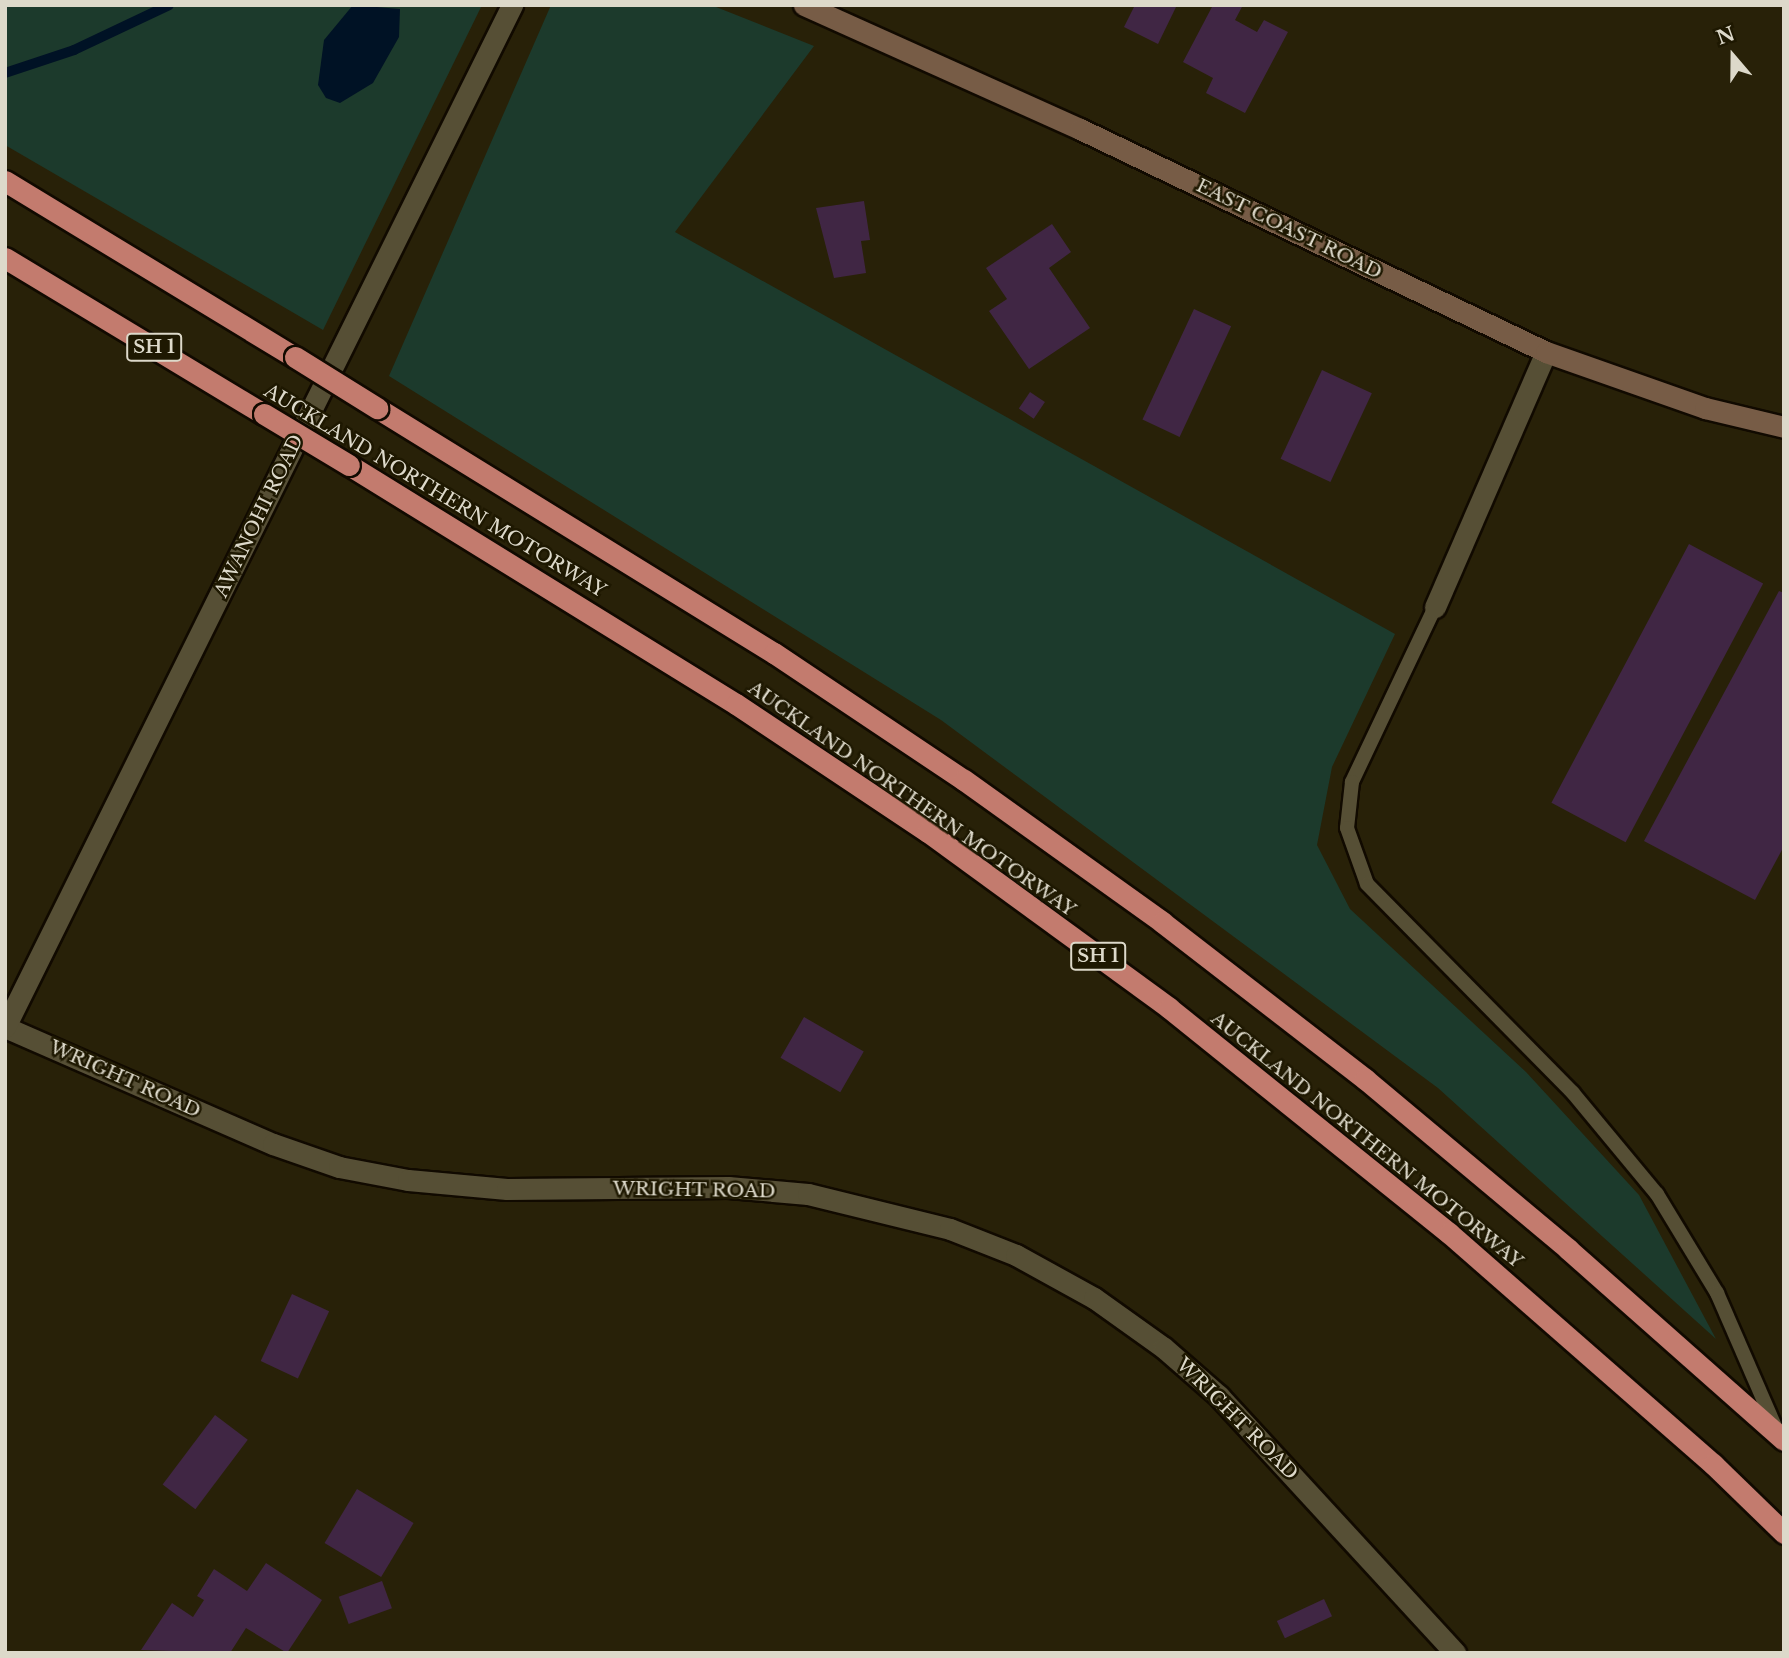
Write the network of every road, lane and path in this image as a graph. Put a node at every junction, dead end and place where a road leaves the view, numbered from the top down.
1 (512, 5) edge
2 (804, 5) edge
3 (5, 181) edge
4 (5, 258) edge
5 (1545, 352) junction
6 (1784, 427) edge
7 (1435, 607) joint
8 (5, 1027) edge
9 (1782, 1438) edge
10 (1784, 1533) edge
11 (1455, 1653) edge

1 - 8 street, AWANOHI ROAD
2 - 5 main road, EAST COAST ROAD
3 - 9 highway, AUCKLAND NORTHERN MOTORWAY, bridge
4 - 10 highway, AUCKLAND NORTHERN MOTORWAY / SH 1, bridge
5 - 6 main road, EAST COAST ROAD
5 - 7 street
7 - 9 lane
8 - 11 street, WRIGHT ROAD

